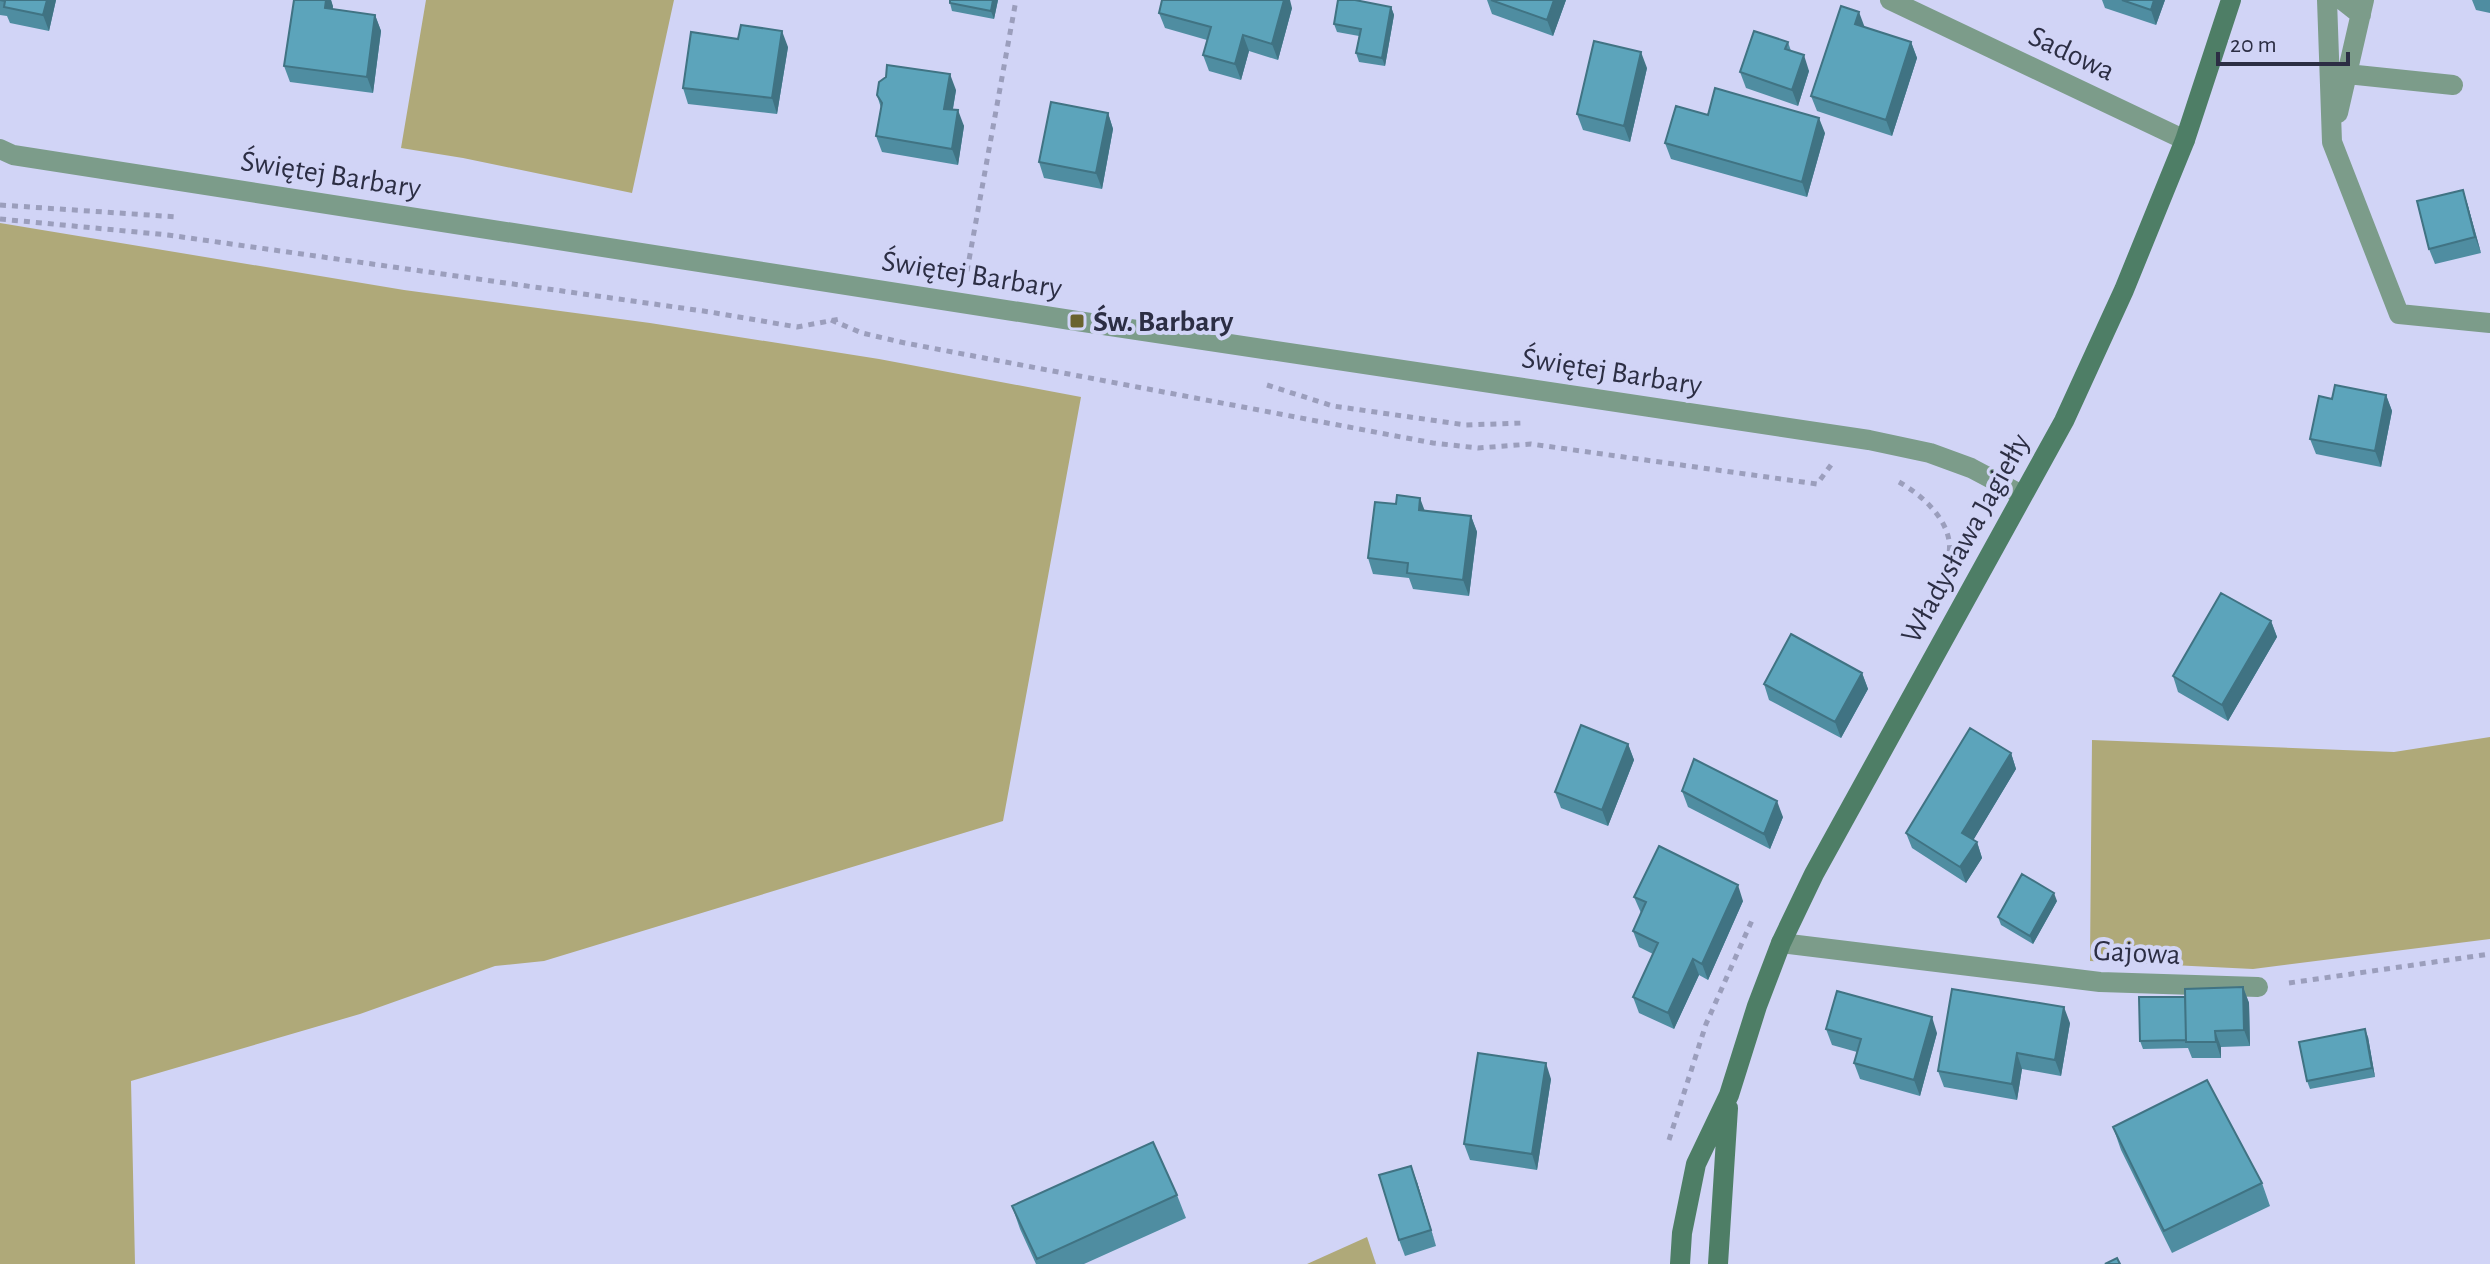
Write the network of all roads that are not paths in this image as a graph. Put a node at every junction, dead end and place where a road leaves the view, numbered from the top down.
1 (1890, 0) edge
2 (2231, 0) edge
3 (2327, 0) edge
4 (2342, 0) edge
5 (2362, 7) edge
6 (2347, 74) junction
7 (2453, 85) dead end
8 (2185, 140) junction
9 (2332, 142) junction
10 (0, 149) edge
11 (2490, 323) edge
12 (2022, 495) junction
13 (1781, 943) junction
14 (2258, 987) road end
15 (1729, 1095) junction
16 (1680, 1264) edge
17 (1718, 1264) edge

1 - 8 street, Sadowa
2 - 8 street, Władysława Jagiełły
3 - 9 street
4 - 5 street
5 - 6 street
6 - 7 street
6 - 9 street
8 - 12 street, Władysława Jagiełły
9 - 11 street
10 - 12 street, Świętej Barbary
12 - 13 street, Władysława Jagiełły
13 - 14 street, Gajowa
13 - 15 street, Władysława Jagiełły
15 - 16 street, Władysława Jagiełły
15 - 17 street, Władysława Jagiełły

